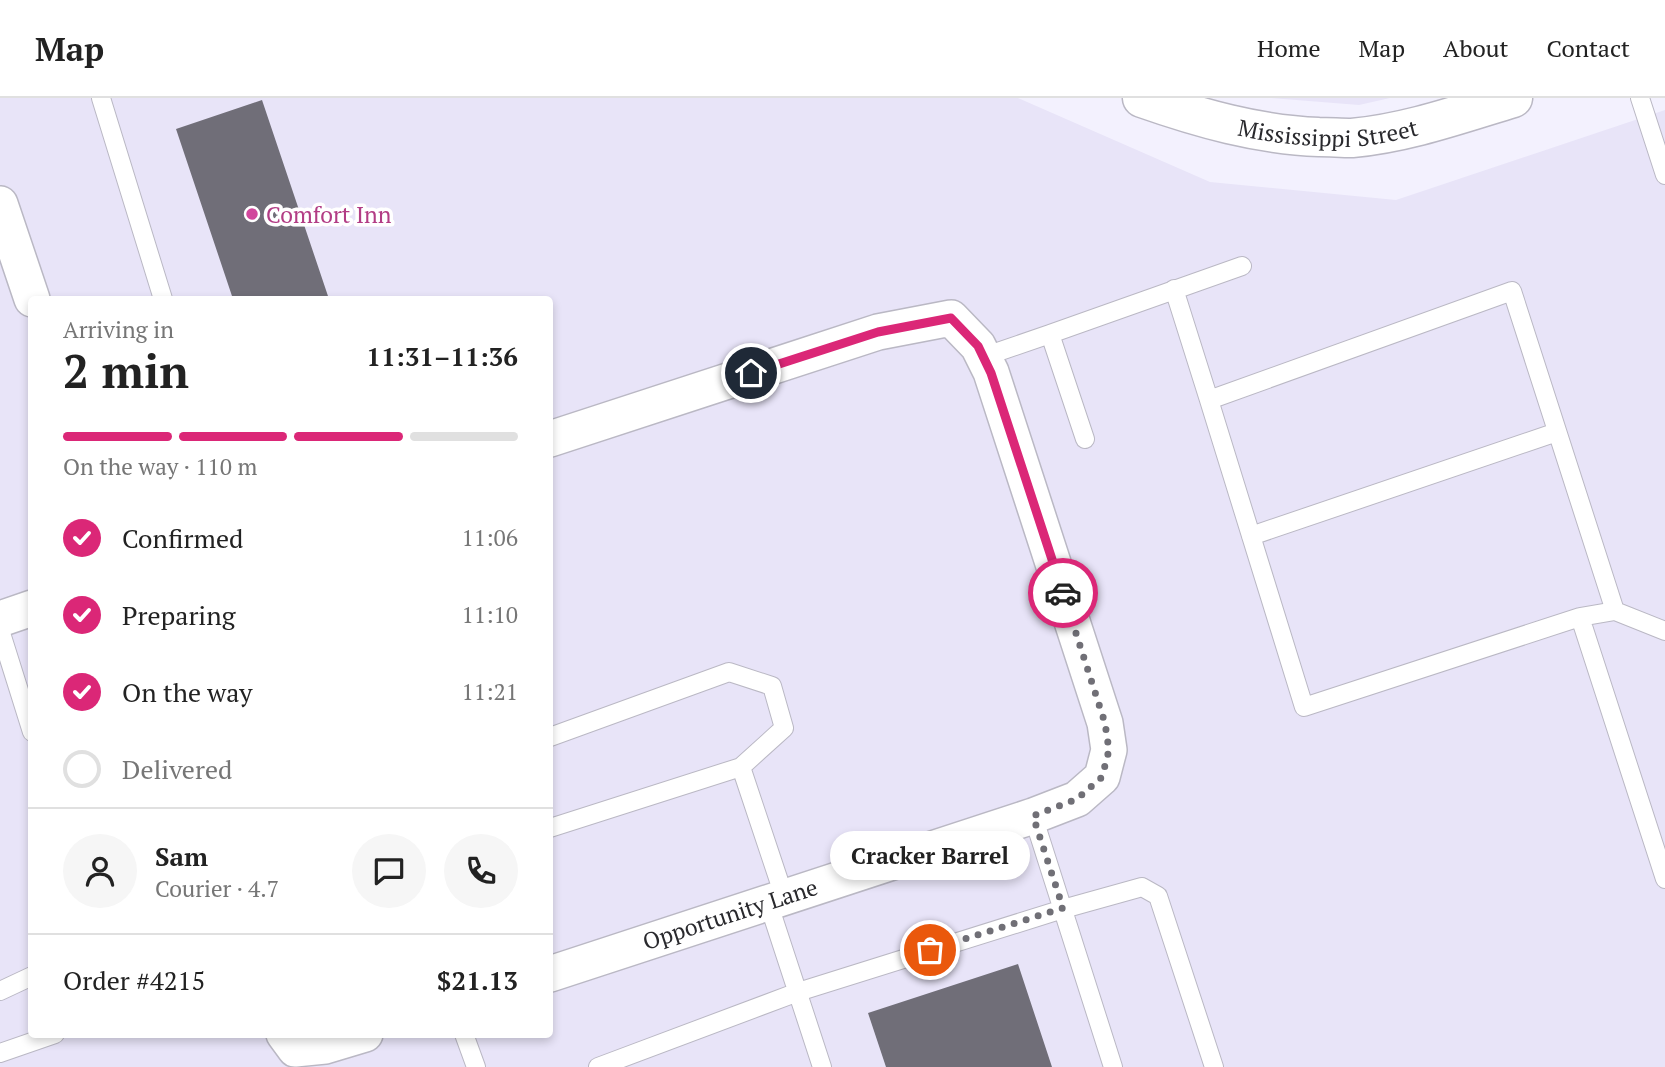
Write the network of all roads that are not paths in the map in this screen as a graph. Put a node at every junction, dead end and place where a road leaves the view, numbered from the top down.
1 (102, 98) edge
2 (1142, 98) edge
3 (1513, 98) edge
4 (1640, 98) edge
5 (1665, 175) edge
6 (0, 204) edge
7 (1242, 266) dead end
8 (1174, 289) junction
9 (31, 296) edge
10 (162, 296) edge
11 (1051, 334) junction
12 (983, 357) junction
13 (1209, 400) junction
14 (1558, 432) junction
15 (553, 438) edge
16 (1085, 439) dead end
17 (1251, 536) junction
18 (28, 609) edge
19 (1615, 611) junction
20 (1580, 617) junction
21 (0, 619) edge
22 (0, 630) edge
23 (1665, 631) edge
24 (28, 719) edge
25 (553, 736) edge
26 (741, 767) junction
27 (1033, 816) junction
28 (553, 827) edge
29 (1665, 879) edge
30 (776, 899) junction
31 (1063, 908) junction
32 (553, 973) edge
33 (28, 978) edge
34 (0, 990) edge
35 (798, 992) junction
36 (43, 1038) edge
37 (352, 1038) edge
38 (465, 1038) edge
39 (290, 1042) edge
40 (0, 1053) edge
41 (476, 1067) edge
42 (598, 1067) edge
43 (822, 1067) edge
44 (1113, 1067) edge
45 (1213, 1067) edge

1 - 10 lane
2 - 3 street, Mississippi Street
4 - 5 lane
6 - 9 street
7 - 8 lane
8 - 11 lane
8 - 13 lane
11 - 12 lane
11 - 16 lane
12 - 15 street
12 - 27 street, Opportunity Lane
13 - 14 lane
13 - 17 lane
14 - 17 lane
14 - 19 lane
17 - 20 lane
18 - 21 street
19 - 20 lane
19 - 23 lane
20 - 29 lane
22 - 24 lane
25 - 26 lane
26 - 28 lane
26 - 30 lane
27 - 30 street, Opportunity Lane
27 - 31 lane
30 - 32 street, Opportunity Lane
30 - 35 lane
31 - 35 lane
31 - 44 lane
31 - 45 lane
33 - 34 lane
35 - 42 lane
35 - 43 lane
36 - 40 lane
37 - 39 street
38 - 41 lane

